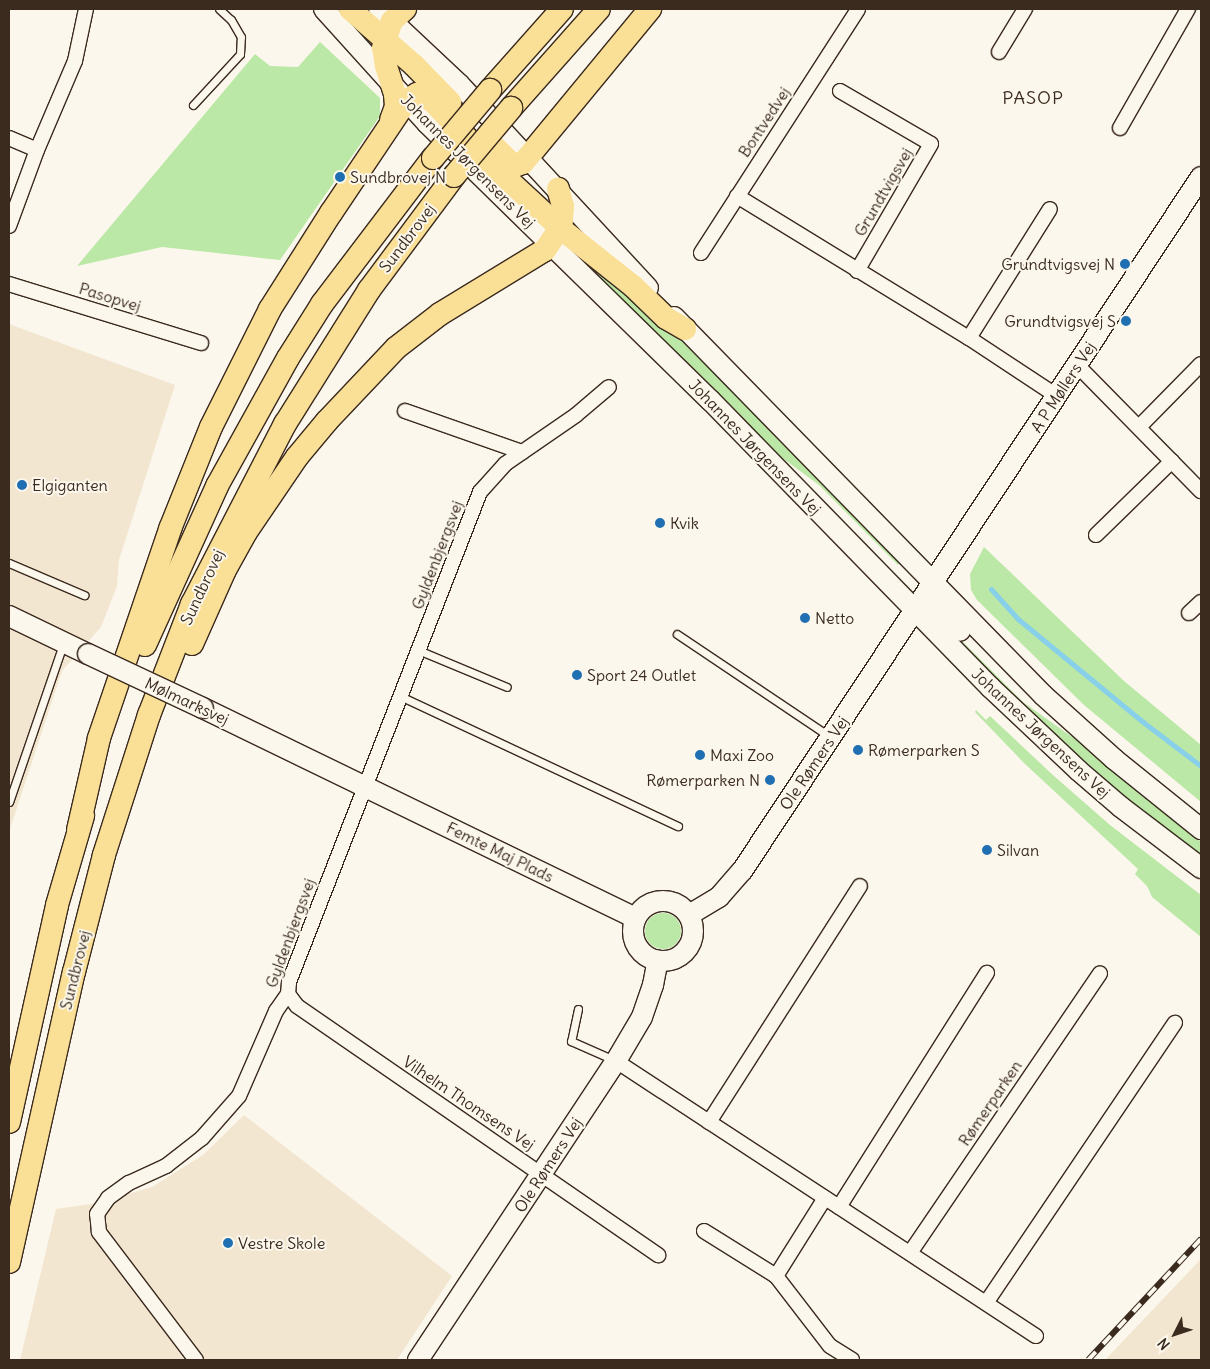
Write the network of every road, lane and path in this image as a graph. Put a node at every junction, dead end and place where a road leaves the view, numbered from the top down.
1 (86, 9) edge
2 (218, 9) edge
3 (324, 9) edge
4 (350, 9) edge
5 (562, 9) edge
6 (599, 9) edge
7 (650, 9) edge
8 (858, 9) edge
9 (1025, 9) edge
10 (1188, 9) edge
11 (390, 19) edge
12 (999, 52) dead end
13 (390, 81) junction
14 (840, 91) dead end
15 (407, 100) junction
16 (193, 105) dead end
17 (390, 124) junction
18 (1120, 128) dead end
19 (9, 138) edge
20 (37, 150) junction
21 (529, 157) junction
22 (1201, 177) edge
23 (558, 189) junction
24 (737, 196) junction
25 (1050, 209) dead end
26 (9, 226) edge
27 (555, 236) junction
28 (701, 253) dead end
29 (857, 271) junction
30 (9, 284) edge
31 (685, 329) junction
32 (969, 338) junction
33 (201, 343) dead end
34 (1201, 364) edge
35 (1077, 365) junction
36 (609, 387) dead end
37 (1057, 396) junction
38 (405, 411) dead end
39 (1139, 427) junction
40 (522, 452) junction
41 (1172, 461) junction
42 (1201, 491) edge
43 (1096, 535) dead end
44 (9, 563) edge
45 (84, 595) dead end
46 (923, 597) junction
47 (1201, 602) edge
48 (1189, 613) dead end
49 (9, 616) edge
50 (677, 634) dead end
51 (64, 641) junction
52 (418, 650) junction
53 (507, 687) dead end
54 (400, 696) junction
55 (831, 738) junction
56 (365, 786) junction
57 (125, 790) junction
58 (9, 802) edge
59 (678, 826) dead end
60 (1201, 829) edge
61 (78, 830) junction
62 (1201, 868) edge
63 (860, 886) dead end
64 (688, 915) junction
65 (636, 918) junction
66 (658, 960) junction
67 (987, 973) dead end
68 (1100, 973) dead end
69 (288, 994) junction
70 (578, 1009) dead end
71 (1175, 1024) dead end
72 (616, 1061) junction
73 (9, 1122) edge
74 (709, 1122) junction
75 (542, 1174) junction
76 (825, 1198) junction
77 (839, 1207) junction
78 (704, 1231) dead end
79 (910, 1253) junction
80 (658, 1255) dead end
81 (9, 1262) edge
82 (776, 1276) junction
83 (986, 1303) junction
84 (1036, 1336) dead end
85 (421, 1359) edge
86 (196, 1360) edge
87 (852, 1360) edge

1 - 20 street
2 - 16 lane
3 - 13 street, Johannes Jørgensens Vej
4 - 11 main road
5 - 61 main road, Sundbrovej, bridge
6 - 57 main road, Sundbrovej, bridge
7 - 21 main road
8 - 24 street, Bontvedvej
9 - 12 street
10 - 18 street
11 - 13 main road
11 - 21 main road
13 - 15 street, Johannes Jørgensens Vej
13 - 17 main road
14 - 29 street, Grundtvigsvej
15 - 17 main road
15 - 27 main road
17 - 61 main road
19 - 20 street
20 - 26 street
21 - 23 street, Johannes Jørgensens Vej
22 - 35 street, A P Møllers Vej
23 - 27 main road
23 - 31 street, Johannes Jørgensens Vej
24 - 28 street, Bontvedvej
24 - 29 street
25 - 32 street
27 - 31 main road
27 - 46 street, Johannes Jørgensens Vej
27 - 57 main road
29 - 32 street
30 - 33 street, Pasopvej
31 - 46 street, Johannes Jørgensens Vej
32 - 37 street
34 - 39 street
35 - 37 street, A P Møllers Vej
35 - 39 street
36 - 40 street, Gyldenbjergsvej
37 - 46 street, A P Møllers Vej
38 - 40 street
39 - 41 street
40 - 52 street, Gyldenbjergsvej
41 - 42 street
41 - 43 street
44 - 45 lane
46 - 55 street, Ole Rømers Vej
46 - 60 street, Johannes Jørgensens Vej
46 - 62 street, Johannes Jørgensens Vej
47 - 48 street
49 - 51 street, Mølmarksvej
50 - 55 lane
51 - 56 street, Mølmarksvej, bridge
51 - 58 lane
52 - 53 lane
52 - 54 street, Gyldenbjergsvej
54 - 56 street, Gyldenbjergsvej
54 - 59 lane
55 - 64 street, Ole Rømers Vej
56 - 65 street, Femte Maj Plads
56 - 69 street, Gyldenbjergsvej
57 - 81 main road, Sundbrovej
61 - 73 main road, Sundbrovej
63 - 74 street
64 - 65 street
64 - 66 street
65 - 66 street
66 - 72 street, Ole Rømers Vej
67 - 77 street
68 - 79 street, Rømerparken
69 - 75 street, Vilhelm Thomsens Vej
69 - 86 street, Gyldenbjergsvej
70 - 72 lane
71 - 83 street
72 - 74 street
72 - 75 street, Ole Rømers Vej
74 - 76 street
75 - 80 street, Vilhelm Thomsens Vej
75 - 85 street, Ole Rømers Vej
76 - 77 street
76 - 82 street
77 - 79 street
78 - 82 street
79 - 83 street
82 - 87 street
83 - 84 street

